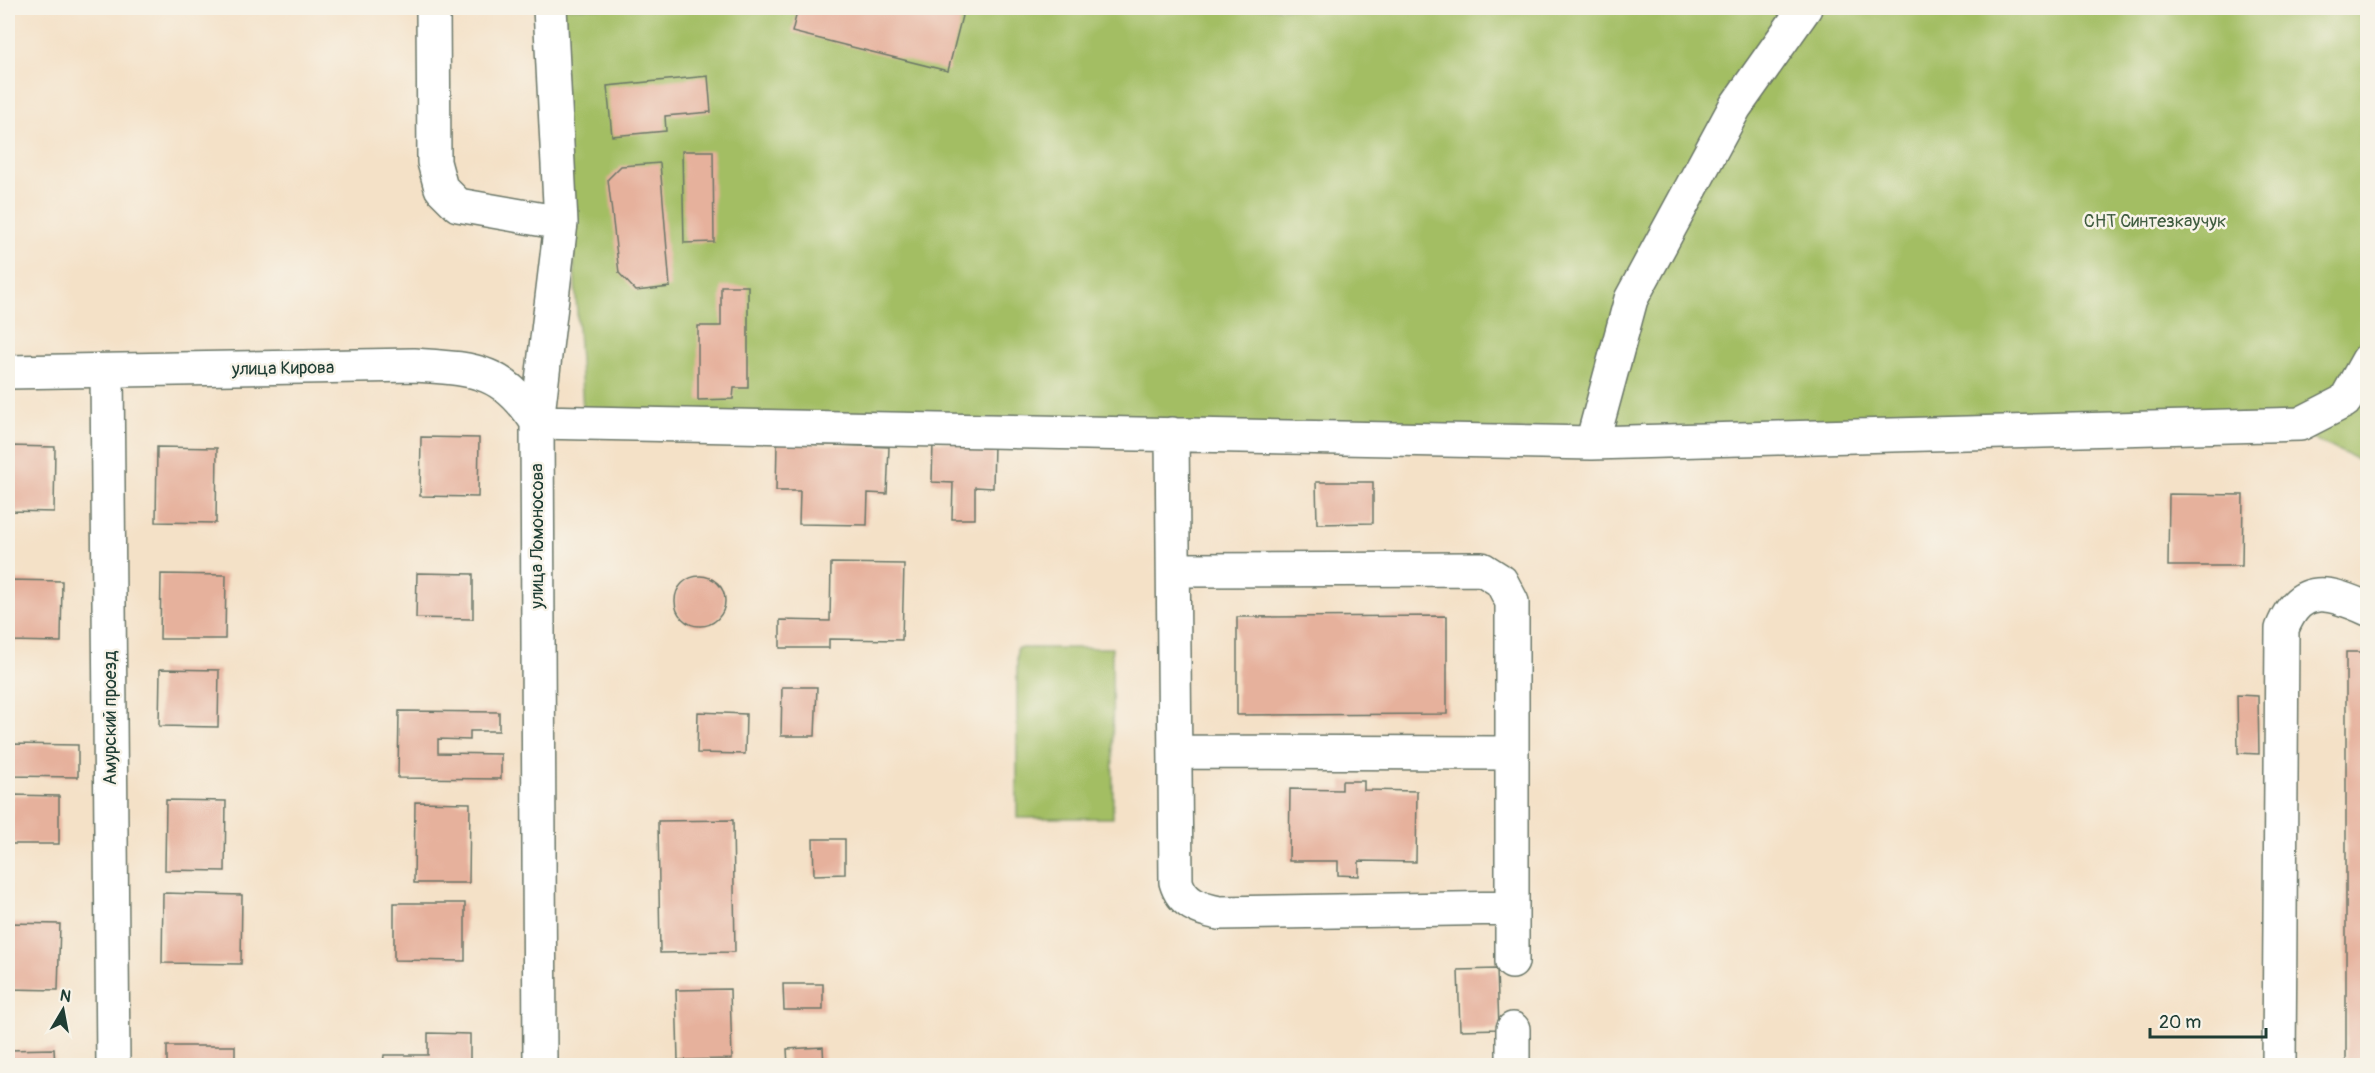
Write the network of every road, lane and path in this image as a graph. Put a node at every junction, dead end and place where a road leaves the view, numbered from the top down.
1 (433, 8) edge
2 (550, 8) edge
3 (1805, 8) edge
4 (561, 223) junction
5 (2367, 360) edge
6 (107, 371) junction
7 (8, 372) edge
8 (537, 422) junction
9 (1172, 434) junction
10 (1592, 443) junction
11 (1174, 570) junction
12 (2367, 609) edge
13 (1175, 752) junction
14 (1510, 753) junction
15 (1512, 908) junction
16 (1512, 962) dead end
17 (1512, 1029) dead end
18 (112, 1065) edge
19 (540, 1065) edge
20 (1514, 1065) edge
21 (2279, 1065) edge

1 - 4 street
2 - 4 street, улица Ломоносова
3 - 10 street
4 - 8 street, улица Ломоносова
5 - 10 street
6 - 7 street, улица Кирова
6 - 8 street, улица Кирова
6 - 18 street, Амурский проезд
8 - 9 street
8 - 19 street, улица Ломоносова
9 - 10 street
9 - 11 street
11 - 13 street
11 - 14 street
12 - 21 street
13 - 14 street
13 - 15 street
14 - 15 street
15 - 16 street
17 - 20 street

